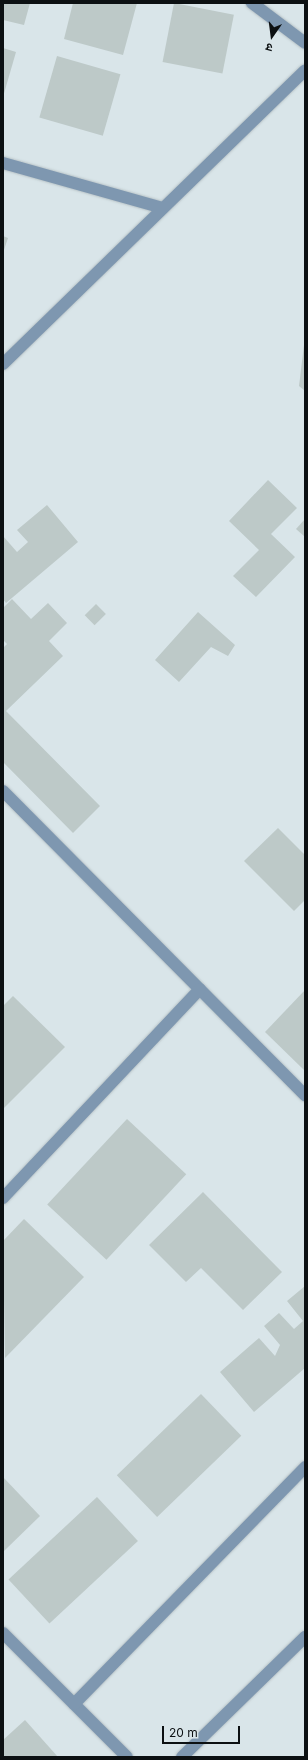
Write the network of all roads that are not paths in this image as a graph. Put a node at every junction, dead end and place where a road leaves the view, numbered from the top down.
1 (252, 3) edge
2 (305, 43) edge
3 (305, 70) edge
4 (3, 163) edge
5 (163, 208) junction
6 (3, 364) edge
7 (3, 791) edge
8 (200, 989) junction
9 (305, 1095) edge
10 (3, 1198) edge
11 (305, 1467) edge
12 (3, 1633) edge
13 (305, 1637) edge
14 (74, 1704) junction
15 (127, 1757) edge
16 (182, 1757) edge

1 - 2 street
3 - 5 street
4 - 5 street
5 - 6 street
7 - 8 street
8 - 9 street
8 - 10 street
11 - 14 street
12 - 14 street
13 - 16 street
14 - 15 street

